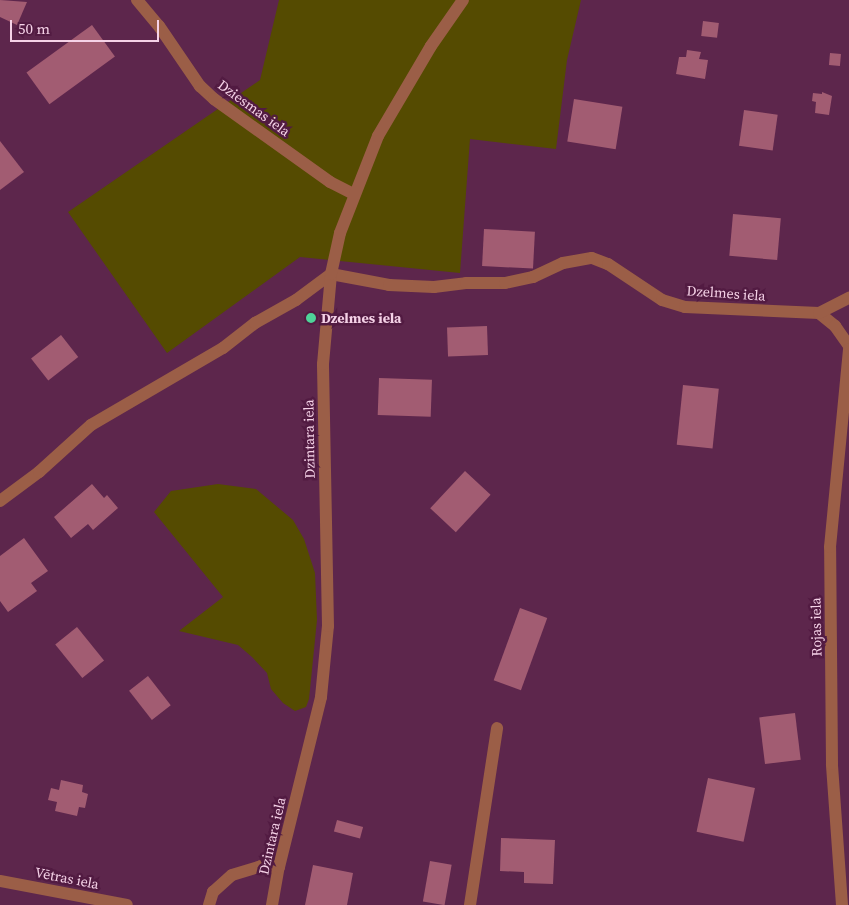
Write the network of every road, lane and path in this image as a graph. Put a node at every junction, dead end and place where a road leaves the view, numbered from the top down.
1 (137, 0) edge
2 (463, 0) edge
3 (354, 194) junction
4 (330, 274) junction
5 (849, 298) edge
6 (819, 313) junction
7 (849, 347) edge
8 (0, 501) edge
9 (497, 728) dead end
10 (279, 868) junction
11 (0, 881) edge
12 (127, 905) edge
13 (209, 905) edge
14 (272, 905) edge
15 (470, 905) edge
16 (842, 905) edge

1 - 3 street, Dziesmas iela
2 - 3 street, Dzintara iela
3 - 4 street, Dzintara iela
4 - 6 street, Dzelmes iela
4 - 8 street
4 - 10 street, Dzintara iela
5 - 6 street, Dzelmes iela
6 - 7 street
7 - 16 street, Rojas iela
9 - 15 street
10 - 13 street
10 - 14 street, Dzintara iela
11 - 12 street, Vētras iela

